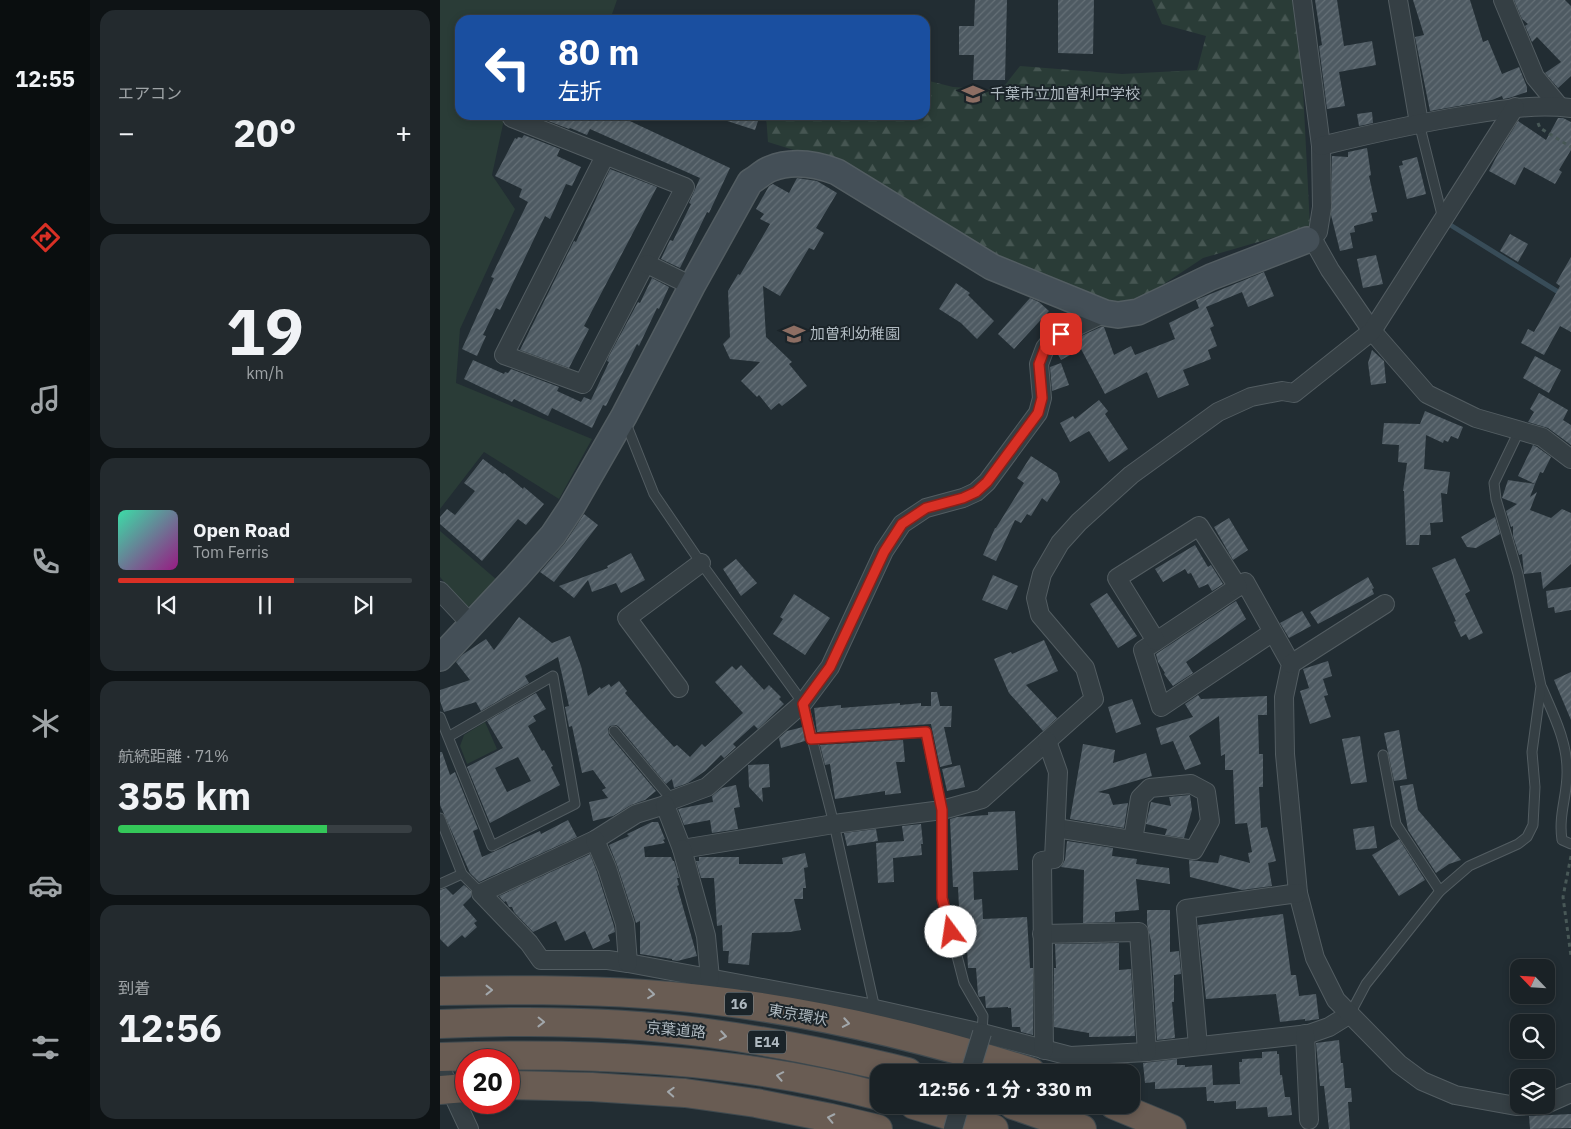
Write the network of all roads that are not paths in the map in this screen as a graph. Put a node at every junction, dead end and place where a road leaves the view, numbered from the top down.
1 (1302, 0) edge
2 (1398, 0) edge
3 (1503, 0) edge
4 (1567, 103) edge
5 (1523, 107) junction
6 (517, 120) edge
7 (1419, 123) junction
8 (1321, 146) junction
9 (605, 156) junction
10 (1443, 219) junction
11 (1310, 239) junction
12 (647, 264) junction
13 (692, 286) junction
14 (1105, 313) junction
15 (1372, 331) junction
16 (624, 416) junction
17 (1519, 431) junction
18 (1571, 459) edge
19 (701, 563) junction
20 (1238, 587) junction
21 (440, 591) edge
22 (1385, 604) dead end
23 (472, 625) junction
24 (1273, 632) junction
25 (1156, 641) junction
26 (440, 658) edge
27 (1291, 664) junction
28 (1541, 686) junction
29 (679, 688) dead end
30 (803, 704) junction
31 (440, 717) edge
32 (614, 731) dead end
33 (448, 738) junction
34 (811, 739) junction
35 (1047, 741) junction
36 (1382, 755) dead end
37 (668, 803) junction
38 (942, 810) junction
39 (440, 818) edge
40 (834, 824) junction
41 (1056, 828) junction
42 (595, 840) junction
43 (1133, 840) junction
44 (1571, 844) edge
45 (682, 849) junction
46 (462, 874) junction
47 (440, 884) edge
48 (1440, 891) junction
49 (481, 893) junction
50 (1298, 893) junction
51 (1042, 934) junction
52 (628, 963) junction
53 (710, 978) junction
54 (440, 991) edge
55 (875, 1009) junction
56 (1350, 1014) junction
57 (440, 1024) edge
58 (982, 1033) junction
59 (1305, 1034) junction
60 (1198, 1046) junction
61 (1148, 1052) junction
62 (1038, 1061) edge
63 (873, 1064) edge
64 (972, 1064) edge
65 (447, 1078) edge
66 (520, 1085) edge
67 (1571, 1093) edge
68 (870, 1094) edge
69 (1555, 1100) edge
70 (1510, 1105) edge
71 (944, 1114) edge
72 (957, 1114) edge
73 (1039, 1114) edge
74 (1136, 1114) edge
75 (1309, 1120) dead end
76 (470, 1129) edge
77 (878, 1129) edge
78 (953, 1129) edge
79 (994, 1129) edge
80 (1082, 1129) edge
81 (1172, 1129) edge

1 - 8 street
2 - 7 street
3 - 4 street
4 - 5 street
5 - 7 street
5 - 10 street
6 - 9 street
7 - 8 street
7 - 10 lane
8 - 11 street
9 - 12 street
9 - 12 street
10 - 15 street
11 - 14 street
11 - 15 street
12 - 13 street
13 - 14 street
13 - 16 street
14 - 30 street
15 - 17 street
15 - 35 street
16 - 19 lane
16 - 23 street
17 - 18 street
17 - 28 lane
19 - 29 street
19 - 30 lane
20 - 24 street
20 - 25 street
20 - 25 street
21 - 23 street
22 - 27 street
23 - 26 street
24 - 25 street
24 - 27 street
27 - 50 street
28 - 44 lane
28 - 48 lane
30 - 34 lane
30 - 37 street
31 - 33 lane
32 - 37 lane
33 - 33 lane
34 - 38 lane
34 - 40 lane
35 - 38 street
35 - 41 street
36 - 48 lane
37 - 42 street
37 - 45 street
38 - 40 street
38 - 58 lane
39 - 46 lane
40 - 45 street
40 - 55 lane
41 - 43 street
41 - 51 street
42 - 49 street
42 - 52 street
43 - 43 street
45 - 53 street
46 - 47 lane
46 - 49 lane
48 - 56 lane
49 - 52 street
50 - 56 street
50 - 60 street
51 - 61 street
51 - 62 street
52 - 53 street
53 - 55 street
54 -> 62 highway, 東京環状 / 16
55 - 58 street
56 - 59 street
56 - 70 street
57 -> 63 highway, 京葉道路 / E14
58 - 62 street
58 - 64 street, bridge
59 - 60 street
59 - 75 street
60 - 61 street
61 - 62 street
68 -> 65 highway, 京葉道路 / E14
65 - 76 street
77 -> 66 highway
67 - 69 street
71 - 79 highway
72 - 78 street, bridge
73 - 80 highway
74 - 81 highway

